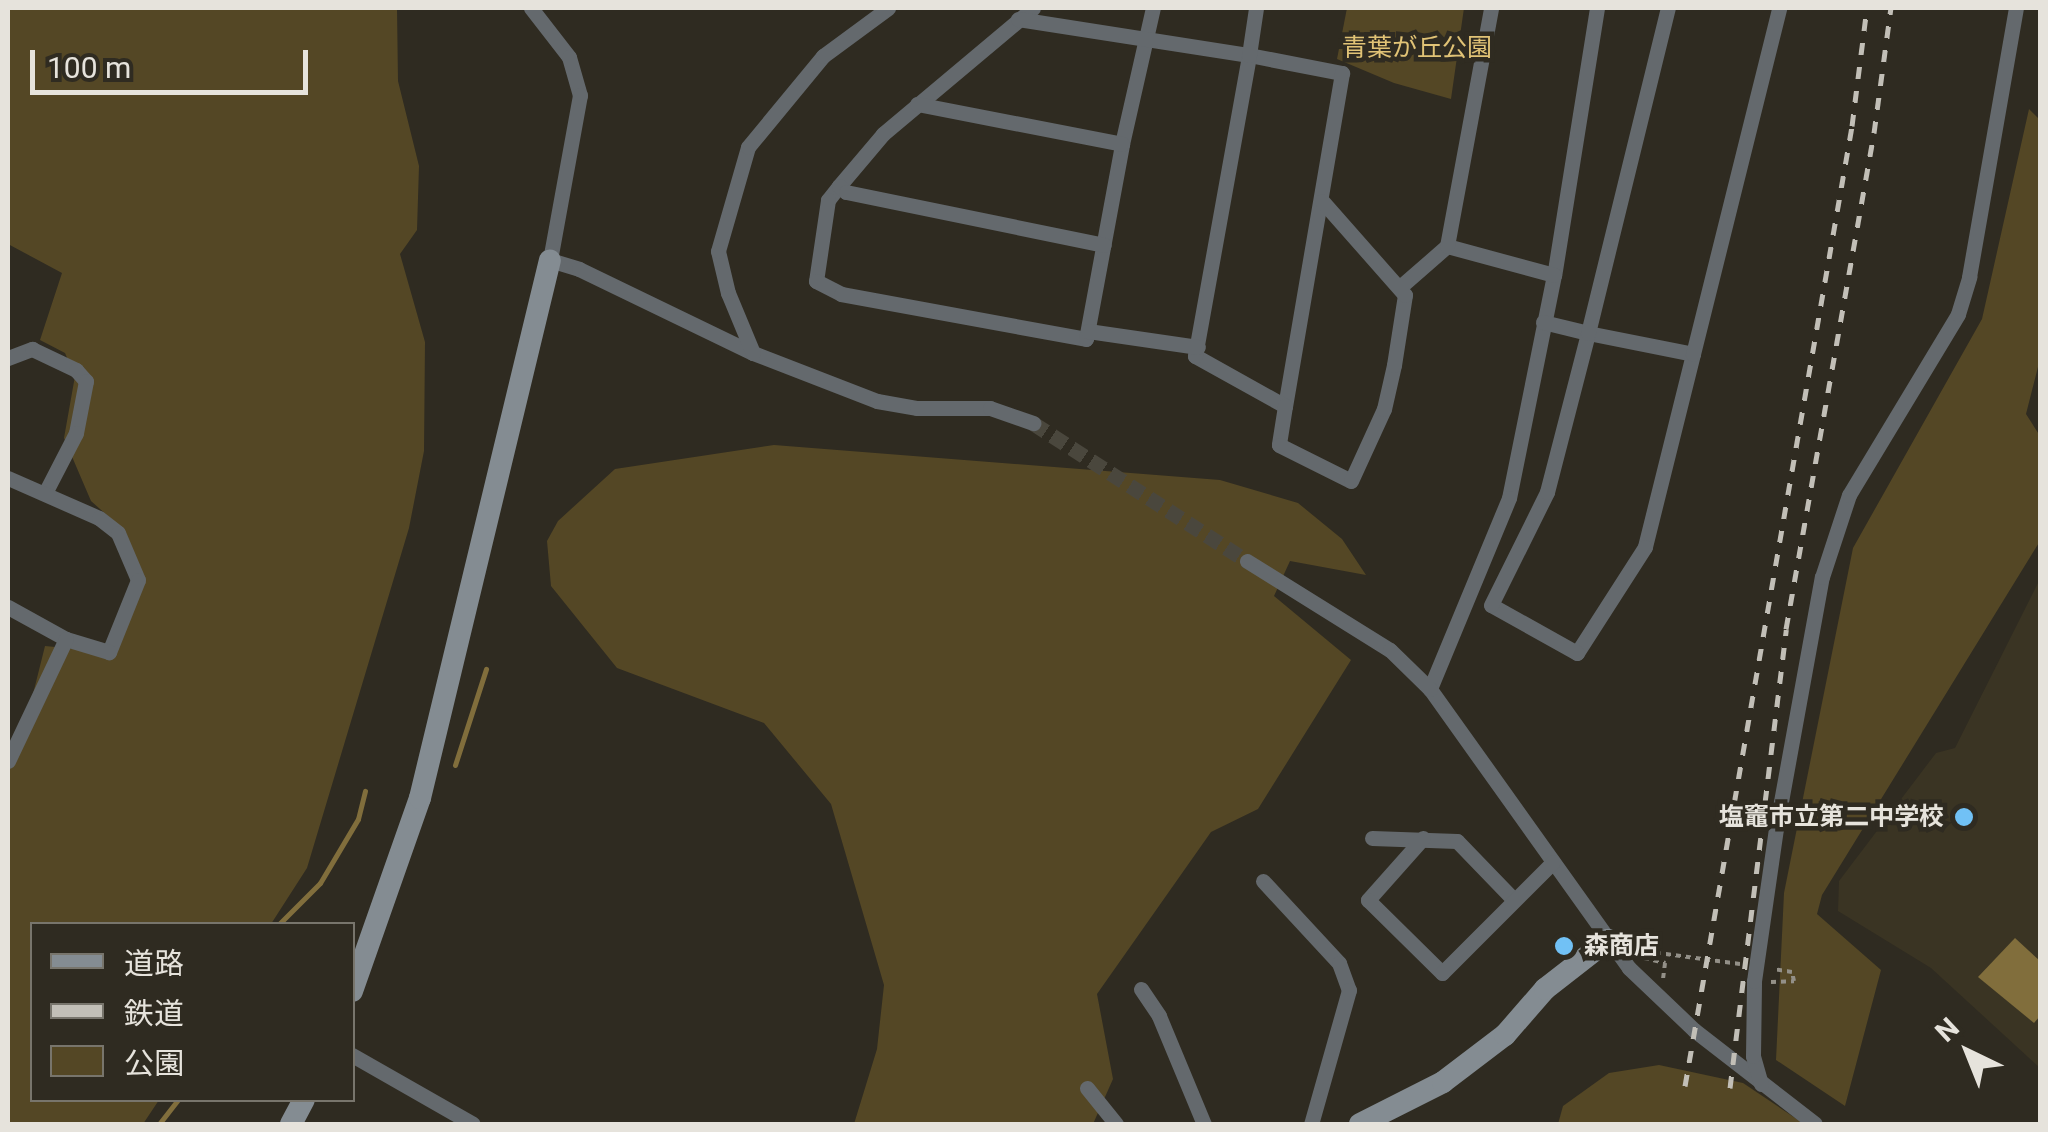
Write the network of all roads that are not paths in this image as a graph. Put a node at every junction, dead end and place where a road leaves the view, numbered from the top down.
1 (531, 8) edge
2 (888, 8) edge
3 (1032, 8) edge
4 (1153, 8) edge
5 (1256, 8) edge
6 (1490, 8) edge
7 (1597, 8) edge
8 (1668, 8) edge
9 (1779, 8) edge
10 (2016, 8) edge
11 (1018, 19) junction
12 (1147, 42) junction
13 (1248, 55) junction
14 (917, 104) junction
15 (1122, 144) junction
16 (839, 186) junction
17 (1322, 201) junction
18 (1104, 245) junction
19 (1448, 246) junction
20 (550, 260) junction
21 (1554, 275) junction
22 (1400, 286) junction
23 (1544, 322) junction
24 (1088, 331) junction
25 (1588, 333) junction
26 (1198, 346) junction
27 (752, 354) junction
28 (1693, 354) junction
29 (8, 358) edge
30 (1286, 406) junction
31 (1033, 423) tunnel mouth
32 (8, 478) edge
33 (45, 492) junction
34 (1246, 561) tunnel mouth
35 (8, 607) edge
36 (66, 640) junction
37 (1430, 689) junction
38 (12, 741) edge
39 (8, 760) edge
40 (1372, 838) dead end
41 (1424, 838) junction
42 (1553, 862) junction
43 (1264, 881) dead end
44 (1514, 899) junction
45 (1608, 940) junction
46 (355, 982) edge
47 (1141, 989) dead end
48 (355, 1057) edge
49 (1760, 1084) junction
50 (1087, 1088) dead end
51 (303, 1102) edge
52 (291, 1124) edge
53 (473, 1124) edge
54 (1116, 1124) edge
55 (1204, 1124) edge
56 (1311, 1124) edge
57 (1360, 1124) edge
58 (1814, 1124) edge

1 - 20 street
2 - 27 street
3 - 11 street
4 - 12 street
5 - 13 street
6 - 19 street
7 - 21 street
8 - 25 street
9 - 28 street
10 - 49 street
11 - 12 street
11 - 14 street
12 - 13 street
12 - 15 street
13 - 17 street
13 - 26 street
14 - 15 street
14 - 16 street
15 - 18 street
16 - 18 street
16 - 24 street
17 - 22 street
17 - 30 street
18 - 24 street
19 - 21 street
19 - 22 street
20 - 27 street
20 - 46 street
21 - 23 street
22 - 30 street
23 - 25 street
23 - 37 street
24 - 26 street
25 - 28 street
25 - 28 street
26 - 30 street
27 - 31 street
29 - 33 street
32 - 33 street
33 - 36 street
34 - 37 street
35 - 36 street
36 - 38 street
37 - 42 street
38 - 39 street
40 - 41 street
41 - 44 street
41 - 44 street
42 - 44 street
42 - 45 street
43 - 56 street
45 - 49 street
45 - 57 street
47 - 55 street
48 - 53 street
49 - 58 street
50 - 54 street
51 - 52 street

